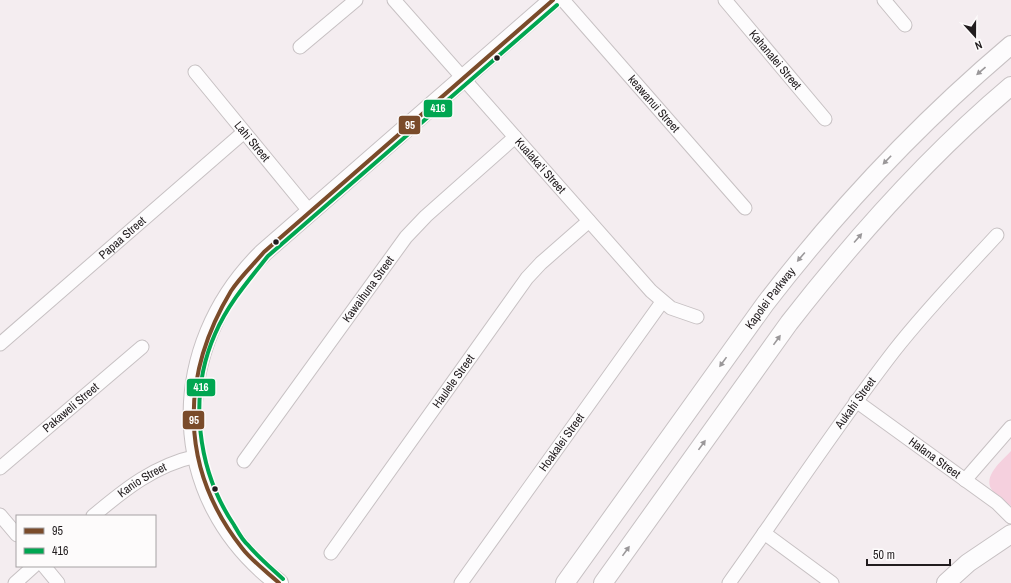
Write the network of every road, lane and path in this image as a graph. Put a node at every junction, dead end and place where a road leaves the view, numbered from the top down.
1 (356, 0) edge
2 (394, 0) edge
3 (553, 0) edge
4 (563, 0) edge
5 (725, 0) edge
6 (884, 0) edge
7 (905, 25) dead end
8 (1011, 45) edge
9 (300, 47) dead end
10 (194, 72) dead end
11 (464, 78) junction
12 (1011, 86) edge
13 (825, 119) dead end
14 (244, 132) junction
15 (515, 137) junction
16 (745, 208) dead end
17 (310, 212) junction
18 (589, 221) junction
19 (997, 235) dead end
20 (662, 302) junction
21 (697, 317) dead end
22 (0, 344) edge
23 (142, 347) dead end
24 (856, 401) junction
25 (1011, 427) edge
26 (197, 456) junction
27 (244, 461) dead end
28 (0, 468) edge
29 (965, 480) junction
30 (0, 515) edge
31 (94, 515) edge
32 (1011, 517) edge
33 (764, 533) junction
34 (16, 534) edge
35 (1011, 534) edge
36 (331, 553) dead end
37 (33, 567) edge
38 (45, 567) edge
39 (15, 583) edge
40 (58, 583) edge
41 (279, 583) edge
42 (461, 583) edge
43 (565, 583) edge
44 (603, 583) edge
45 (729, 583) edge
46 (832, 583) edge
47 (946, 583) edge

1 - 9 street
2 - 11 street, Kualaka'i Street
3 - 11 main road
4 - 16 street, keawanui Street
5 - 13 street, Kahanalei Street
6 - 7 street
8 -> 43 main road, Kapolei Parkway
10 - 14 street, Lahi Street
11 - 15 street, Kualaka'i Street
11 - 17 main road
44 -> 12 main road
14 - 17 street, Lahi Street
14 - 22 street, Papaa Street
15 - 18 street, Kualaka'i Street
15 - 27 street, Kawaihuna Street
17 - 26 main road
18 - 20 street, Kualaka'i Street
18 - 36 street, Haulele Street
19 - 24 street, Aukahi Street
20 - 21 street, Kualaka'i Street
20 - 42 street, Hoakalei Street
23 - 28 street, Pakaweli Street
24 - 29 street, Halana Street
24 - 33 street, Aukahi Street
25 - 29 street
26 - 31 street, Kanio Street
26 - 41 main road
29 - 32 street, Halana Street
30 - 34 street
33 - 45 street, Aukahi Street
33 - 46 street
35 - 47 main road
37 - 39 street
38 - 40 street

